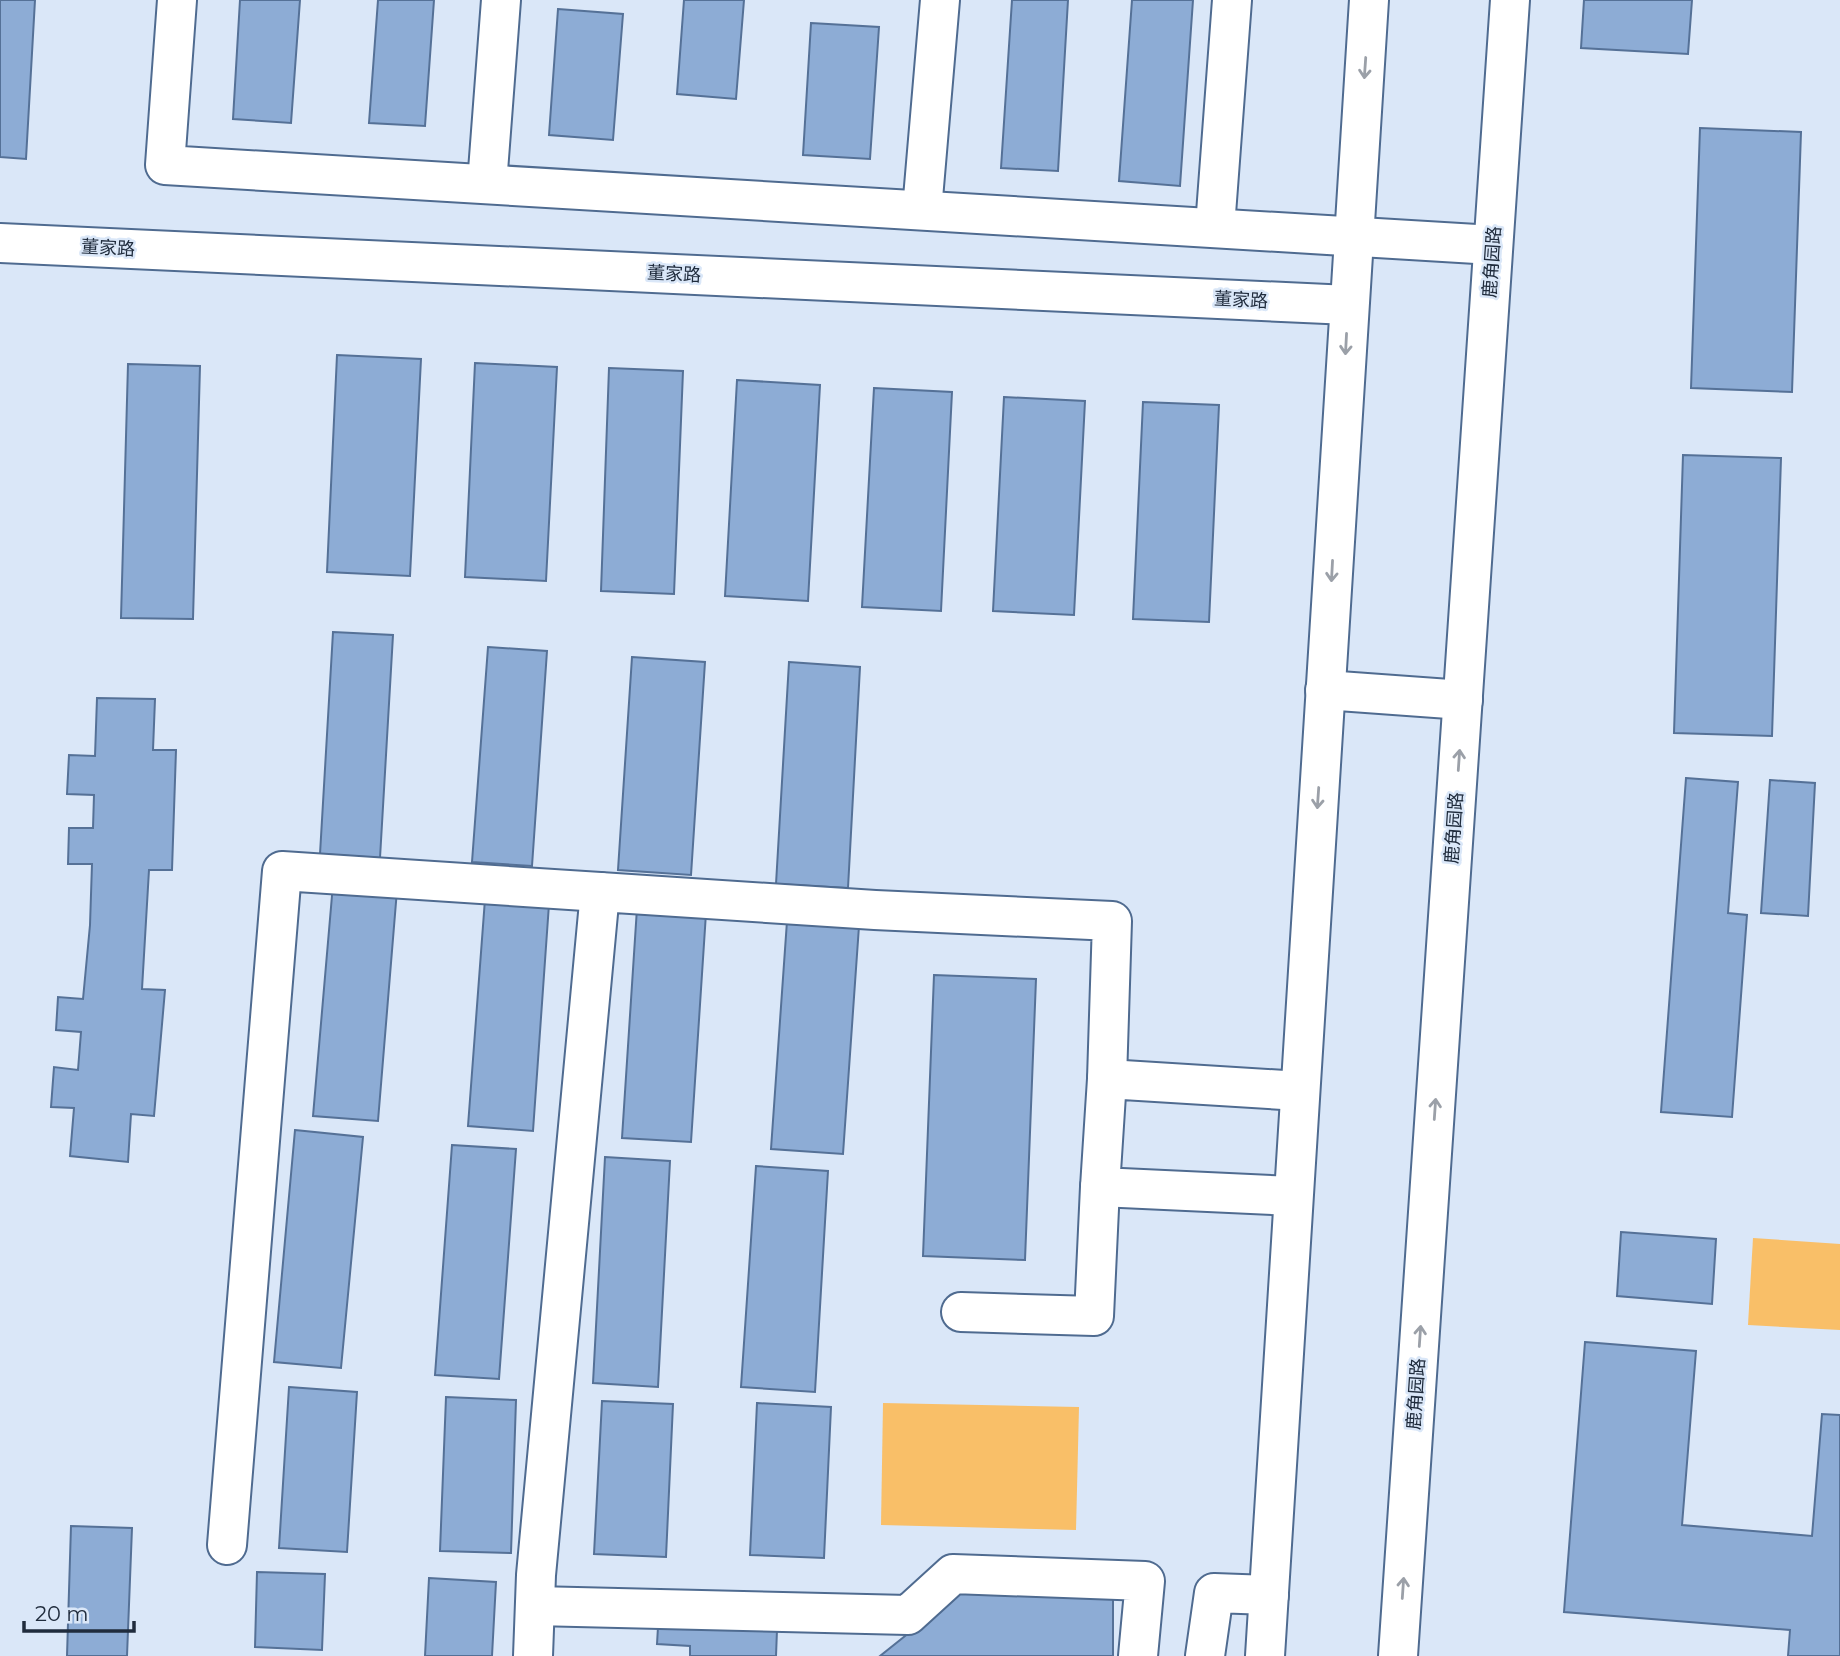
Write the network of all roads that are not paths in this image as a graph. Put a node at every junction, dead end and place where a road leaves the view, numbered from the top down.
1 (177, 0) edge
2 (501, 0) edge
3 (940, 0) edge
4 (1232, 0) edge
5 (1369, 0) edge
6 (1510, 0) edge
7 (487, 184) junction
8 (922, 210) junction
9 (1215, 227) junction
10 (1354, 235) junction
11 (0, 243) edge
12 (1493, 245) junction
13 (1349, 305) junction
14 (1325, 691) junction
15 (1463, 700) junction
16 (600, 892) junction
17 (1107, 1079) junction
18 (1300, 1091) junction
19 (1100, 1187) junction
20 (1293, 1196) junction
21 (961, 1312) dead end
22 (227, 1545) dead end
23 (1269, 1595) junction
24 (535, 1606) junction
25 (533, 1656) edge
26 (1138, 1656) edge
27 (1205, 1656) edge
28 (1265, 1656) edge
29 (1398, 1656) edge

1 - 7 street
2 - 7 street
3 - 8 street
4 - 9 street
5 -> 10 street
6 - 12 street, 鹿角园路
7 - 8 street
8 - 9 street
9 - 10 street
10 - 12 street
10 - 13 street
11 - 13 street, 董家路
12 - 15 street, 鹿角园路
13 -> 14 street
14 - 15 street
14 -> 18 street
29 -> 15 street, 鹿角园路
16 - 17 street
16 - 22 street
16 - 24 street
17 - 18 street
17 - 19 street
18 - 20 street
19 - 20 street
19 - 21 street
20 - 23 street
23 - 27 street
23 - 28 street
24 - 25 street
24 - 26 street

